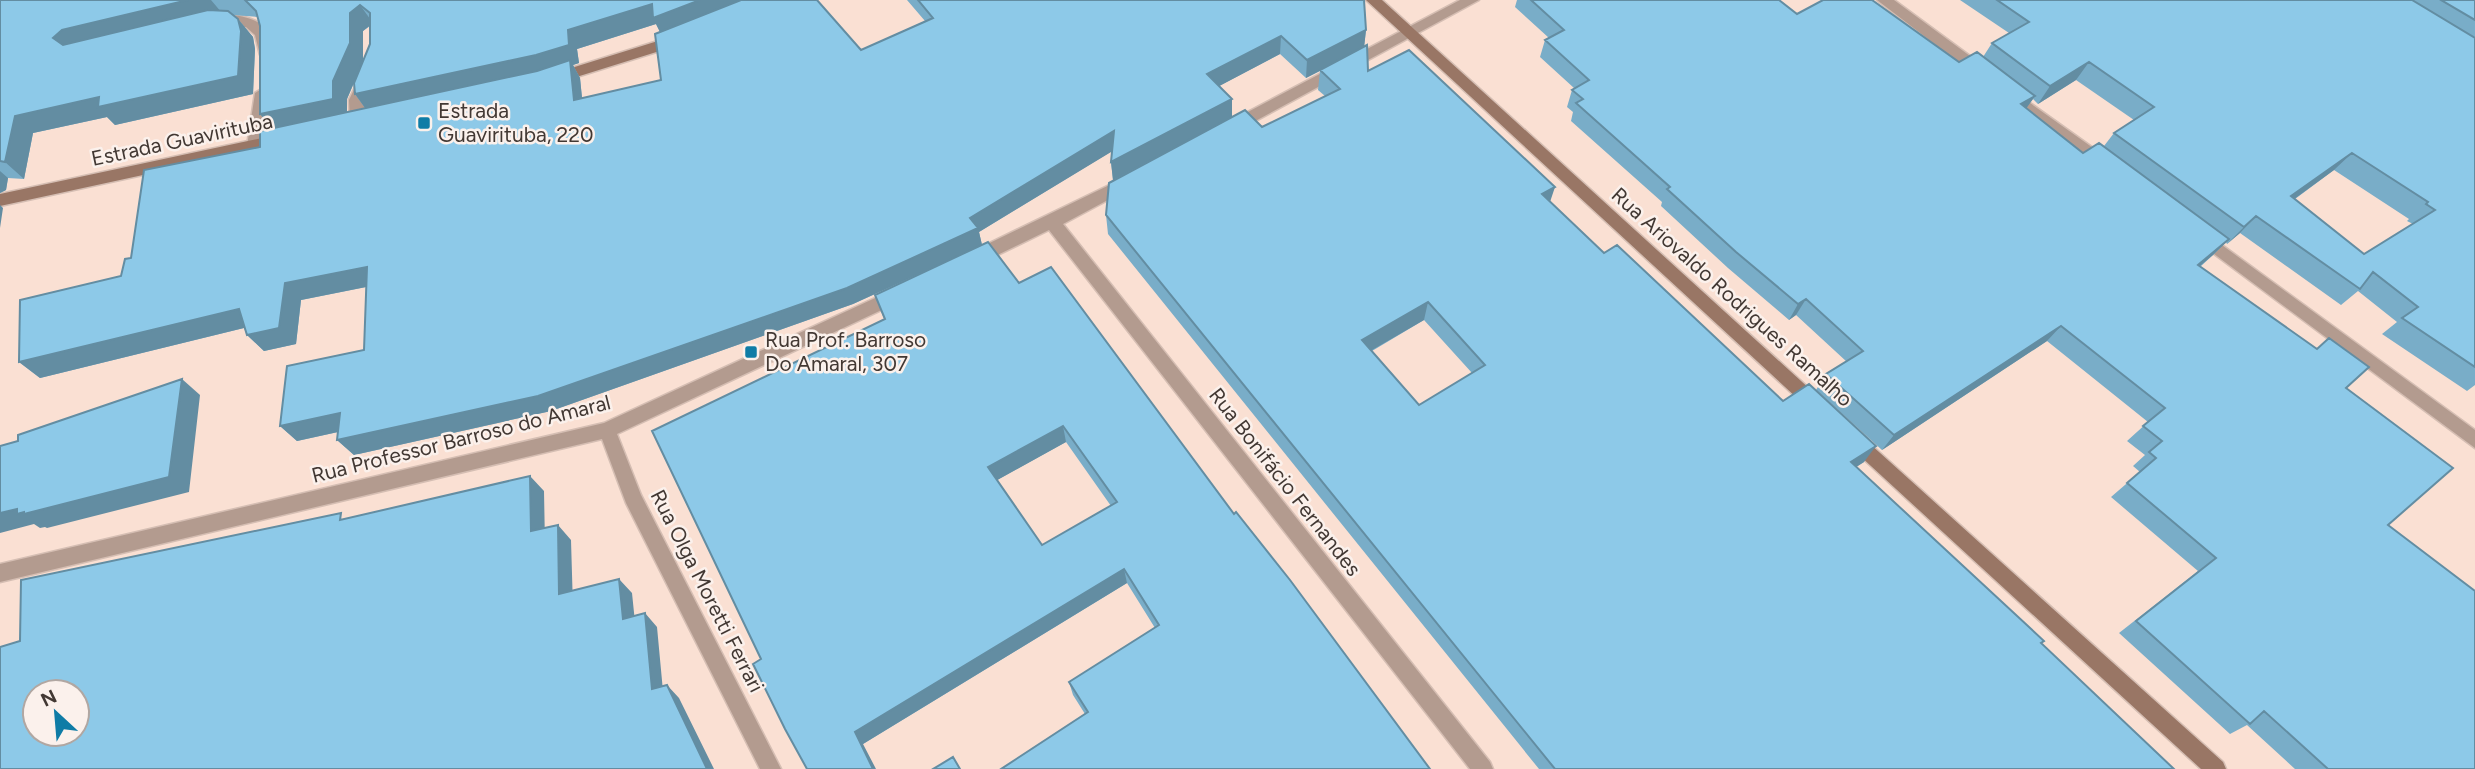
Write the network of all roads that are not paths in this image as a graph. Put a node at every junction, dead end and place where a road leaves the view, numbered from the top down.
1 (1373, 0) edge
2 (1472, 0) edge
3 (1884, 0) edge
4 (197, 27) edge
5 (1408, 33) junction
6 (687, 36) edge
7 (373, 62) edge
8 (533, 84) edge
9 (359, 123) edge
10 (294, 137) edge
11 (1212, 138) edge
12 (255, 146) junction
13 (2118, 174) edge
14 (1138, 177) edge
15 (0, 200) edge
16 (1052, 222) junction
17 (2185, 224) edge
18 (965, 263) edge
19 (916, 286) edge
20 (607, 430) junction
21 (2475, 440) edge
22 (0, 573) edge
23 (772, 769) edge
24 (1483, 769) edge
25 (2216, 769) edge

1 - 5 street, Rua Ariovaldo Rodrigues Ramalho
2 - 5 street
3 - 13 street
4 - 12 street
5 - 11 street
5 - 25 street, Rua Ariovaldo Rodrigues Ramalho
6 - 8 street
7 - 9 street
10 - 12 street, Estrada Guavirituba
12 - 15 street, Estrada Guavirituba
14 - 16 street
16 - 18 street
16 - 24 street, Rua Bonifácio Fernandes
17 - 21 street
19 - 20 street, Rua Professor Barroso do Amaral
20 - 22 street, Rua Professor Barroso do Amaral
20 - 23 street, Rua Olga Moretti Ferrari

